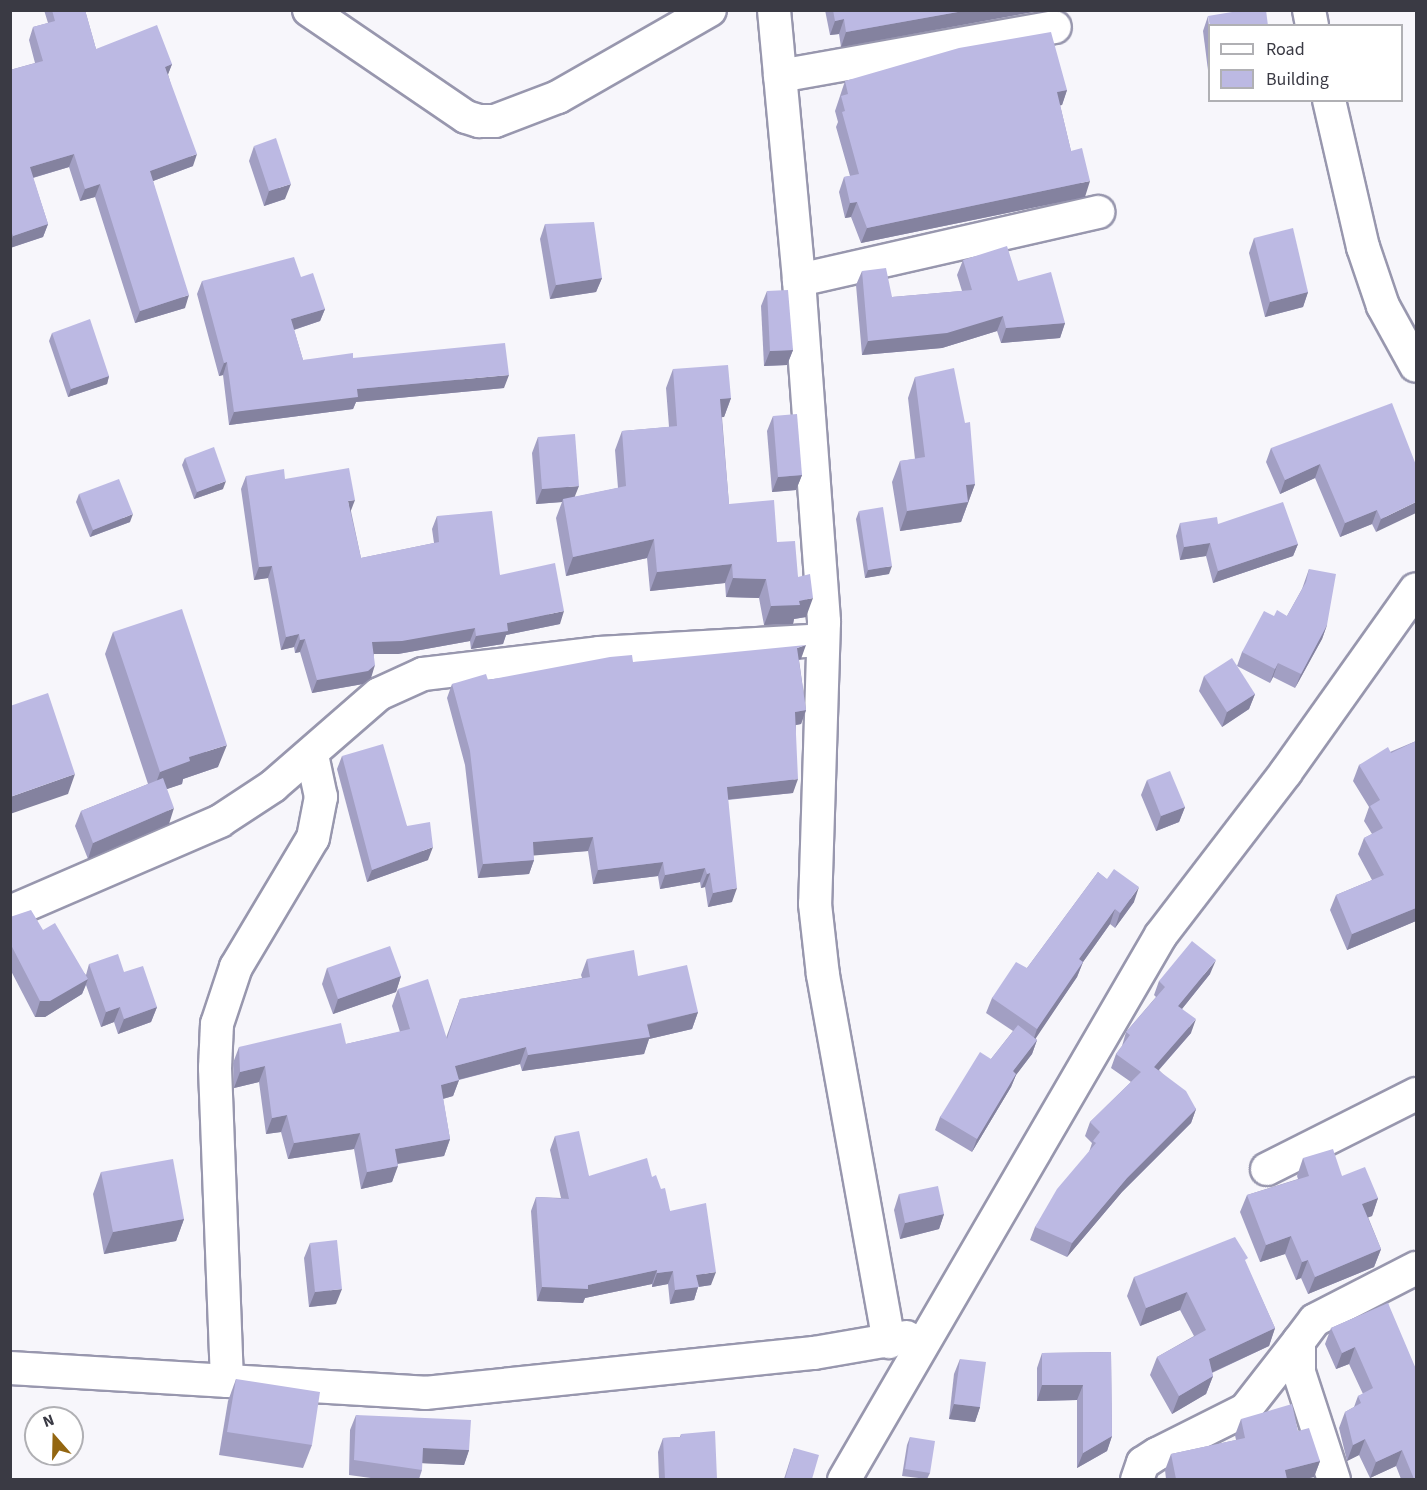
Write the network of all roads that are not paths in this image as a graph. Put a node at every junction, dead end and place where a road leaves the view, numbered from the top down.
1 (309, 10) edge
2 (710, 10) edge
3 (774, 10) edge
4 (1055, 27) dead end
5 (780, 76) junction
6 (1329, 102) edge
7 (1098, 212) dead end
8 (799, 280) junction
9 (1416, 366) edge
10 (1416, 589) edge
11 (823, 640) junction
12 (312, 755) junction
13 (10, 912) edge
14 (1416, 1094) edge
15 (1267, 1169) dead end
16 (1416, 1268) edge
17 (931, 1330) junction
18 (1299, 1341) junction
19 (889, 1342) junction
20 (10, 1368) edge
21 (227, 1381) junction
22 (844, 1479) edge
23 (1137, 1479) edge
24 (1334, 1479) edge

1 - 2 street
3 - 5 street
4 - 5 street
5 - 8 street
6 - 9 street
7 - 8 street
8 - 11 street
10 - 17 street
11 - 12 street
11 - 19 street
12 - 13 street
12 - 21 street
14 - 15 street
16 - 18 street
17 - 19 street
17 - 22 street
18 - 23 street
18 - 24 street
19 - 21 street
20 - 21 street

